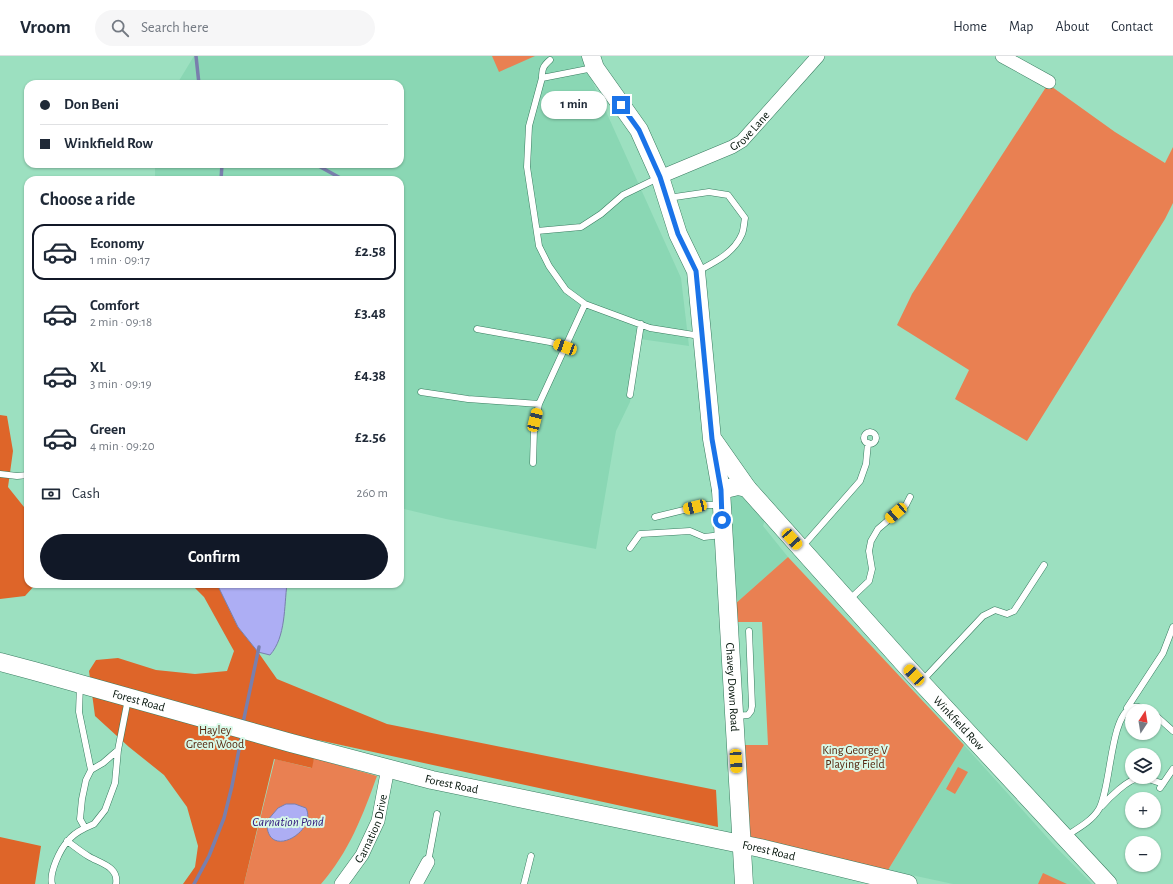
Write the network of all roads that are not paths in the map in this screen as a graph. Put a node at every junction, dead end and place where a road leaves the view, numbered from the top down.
1 (818, 56) edge
2 (1002, 56) edge
3 (550, 60) dead end
4 (593, 62) edge
5 (542, 78) junction
6 (1049, 82) dead end
7 (660, 177) junction
8 (666, 199) junction
9 (537, 231) junction
10 (696, 271) junction
11 (585, 304) junction
12 (641, 324) junction
13 (477, 329) dead end
14 (703, 337) junction
15 (565, 347) junction
16 (421, 392) dead end
17 (630, 395) dead end
18 (539, 404) junction
19 (712, 439) junction
20 (868, 443) dead end
21 (533, 463) dead end
22 (0, 474) edge
23 (24, 475) edge
24 (747, 488) junction
25 (910, 497) dead end
26 (721, 498) junction
27 (655, 517) dead end
28 (723, 535) junction
29 (630, 548) dead end
30 (801, 549) junction
31 (1044, 564) dead end
32 (848, 601) junction
33 (1173, 627) edge
34 (749, 631) dead end
35 (0, 662) edge
36 (921, 683) junction
37 (80, 684) junction
38 (129, 697) junction
39 (1130, 704) edge
40 (1125, 713) edge
41 (734, 716) junction
42 (1161, 720) edge
43 (1173, 731) edge
44 (118, 750) junction
45 (388, 768) junction
46 (1173, 769) edge
47 (91, 770) junction
48 (1099, 809) junction
49 (437, 814) dead end
50 (85, 828) junction
51 (1065, 837) junction
52 (67, 841) junction
53 (741, 844) junction
54 (531, 856) dead end
55 (428, 862) joint
56 (52, 884) edge
57 (116, 884) edge
58 (341, 884) edge
59 (416, 884) edge
60 (524, 884) edge
61 (744, 884) edge
62 (908, 884) edge
63 (1108, 884) edge

1 - 7 street, Grove Lane
2 - 6 street
3 - 5 lane
4 - 5 lane
4 - 7 main road
5 - 9 lane
7 - 8 main road
7 - 9 lane
8 - 10 main road
8 - 10 lane
9 - 11 lane
10 - 14 main road
11 - 12 lane
11 - 15 lane
12 - 14 lane
12 - 17 lane
13 - 15 lane
14 - 19 main road
15 - 18 lane
16 - 18 lane
18 - 21 lane
19 - 24 main road, Winkfield Row
19 - 26 main road
20 - 30 lane
22 - 23 lane
24 - 26 main road
24 - 30 main road, Winkfield Row
25 - 32 lane
26 - 27 lane
26 - 28 main road, Chavey Down Road
28 - 29 lane
28 - 41 main road, Chavey Down Road
30 - 32 main road, Winkfield Row
31 - 36 lane
32 - 36 main road, Winkfield Row
33 - 39 lane
34 - 41 lane
35 - 37 main road, Forest Road
36 - 51 main road, Winkfield Row
37 - 38 main road, Forest Road
37 - 47 lane
38 - 44 lane
38 - 45 main road, Forest Road
40 - 48 lane
41 - 53 main road, Chavey Down Road
42 - 43 lane
44 - 47 lane
44 - 50 lane
45 - 53 main road, Forest Road
45 - 58 street, Carnation Drive
46 - 48 lane
47 - 50 lane
48 - 51 lane
49 - 55 lane
50 - 52 lane
51 - 63 main road, Winkfield Row
52 - 56 lane
52 - 57 lane
53 - 61 main road, Chavey Down Road
53 - 62 main road, Forest Road
54 - 60 lane
55 - 59 street

